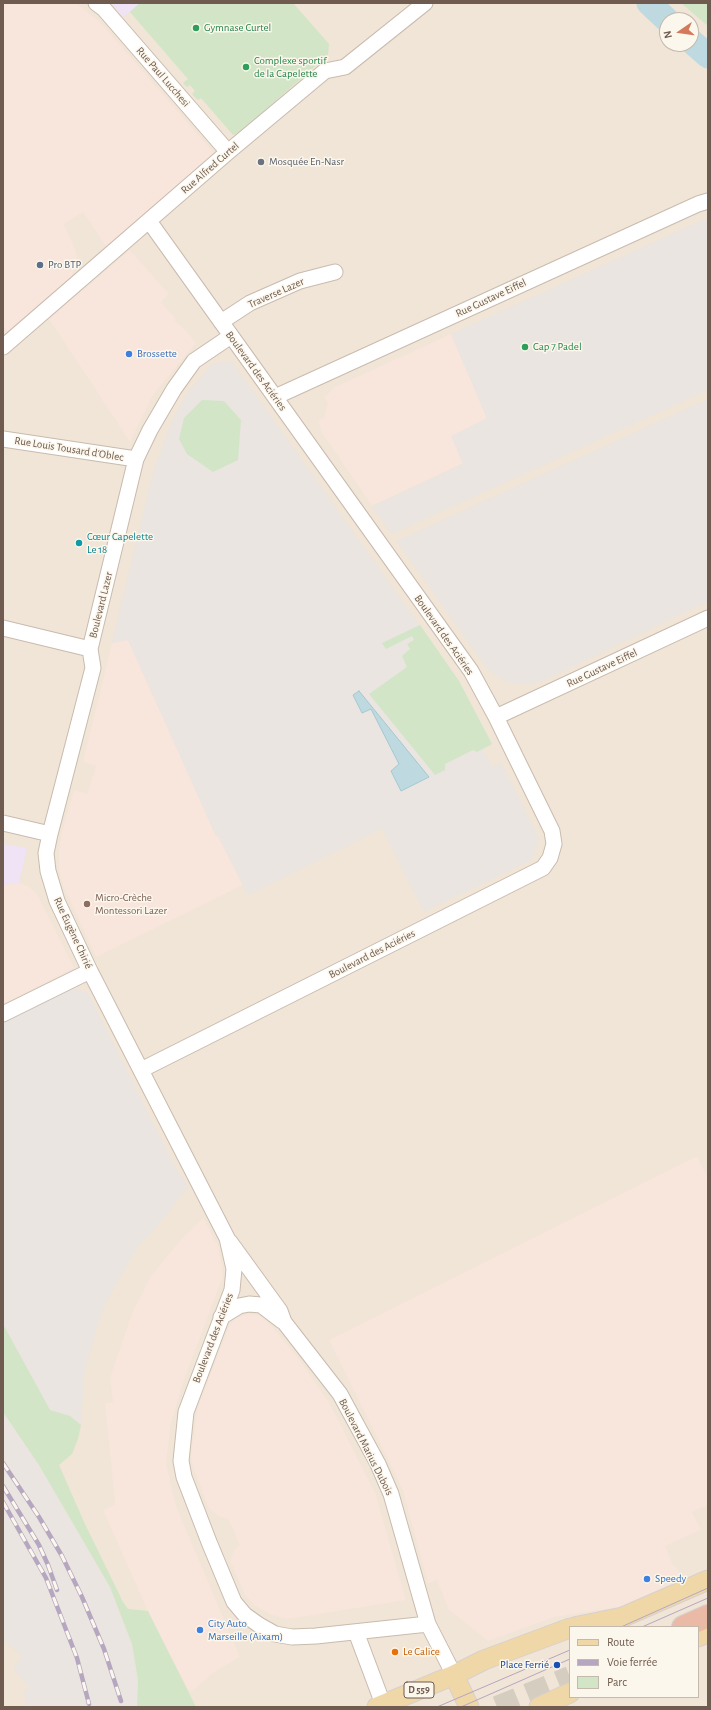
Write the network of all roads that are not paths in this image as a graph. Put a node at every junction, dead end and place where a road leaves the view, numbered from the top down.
1 (96, 3) edge
2 (425, 3) edge
3 (228, 152) junction
4 (708, 201) edge
5 (149, 221) junction
6 (335, 272) dead end
7 (221, 322) junction
8 (231, 336) junction
9 (3, 347) edge
10 (275, 397) junction
11 (3, 439) edge
12 (136, 459) junction
13 (708, 618) edge
14 (3, 628) edge
15 (90, 649) junction
16 (496, 717) junction
17 (3, 823) edge
18 (50, 834) junction
19 (90, 971) junction
20 (3, 1014) edge
21 (141, 1070) junction
22 (227, 1238) junction
23 (221, 1317) junction
24 (284, 1322) junction
25 (708, 1580) edge
26 (708, 1616) edge
27 (428, 1624) junction
28 (579, 1626) edge
29 (685, 1626) edge
30 (569, 1628) edge
31 (356, 1632) junction
32 (454, 1675) junction
33 (569, 1693) edge
34 (382, 1706) edge
35 (469, 1707) edge
36 (539, 1707) edge

1 - 3 street, Rue Paul Lucchesi
2 - 3 street, Rue Alfred Curtel
3 - 5 street, Rue Alfred Curtel
4 - 10 street, Rue Gustave Eiffel
5 - 7 street, Boulevard des Aciéries
5 - 9 street, Rue Alfred Curtel
6 - 7 street, Traverse Lazer
7 - 8 street, Boulevard des Aciéries
8 - 10 street, Boulevard des Aciéries
8 - 12 street, Boulevard Lazer
10 - 16 street, Boulevard des Aciéries
11 - 12 street, Rue Louis Tousard d'Oblec
12 - 15 street, Boulevard Lazer
13 - 16 street, Rue Gustave Eiffel
14 - 15 street
15 - 18 street, Boulevard Lazer
16 - 21 street, Boulevard des Aciéries
17 - 18 street
18 - 19 street, Rue Eugène Chirié
19 - 20 street
19 - 21 street, Rue Eugène Chirié
21 - 22 street, Boulevard des Aciéries
22 - 23 street, Boulevard des Aciéries
22 - 24 street, Boulevard Marius Dubois
23 - 24 street, Boulevard Marius Dubois
23 - 31 street, Boulevard des Aciéries
24 - 27 street, Boulevard Marius Dubois
25 - 28 main road
26 - 29 highway
27 - 31 street, Boulevard des Aciéries
27 - 32 street, Boulevard Marius Dubois
30 - 32 main road
31 - 34 street
32 - 34 main road, D 559
32 - 35 main road
33 - 36 main road

